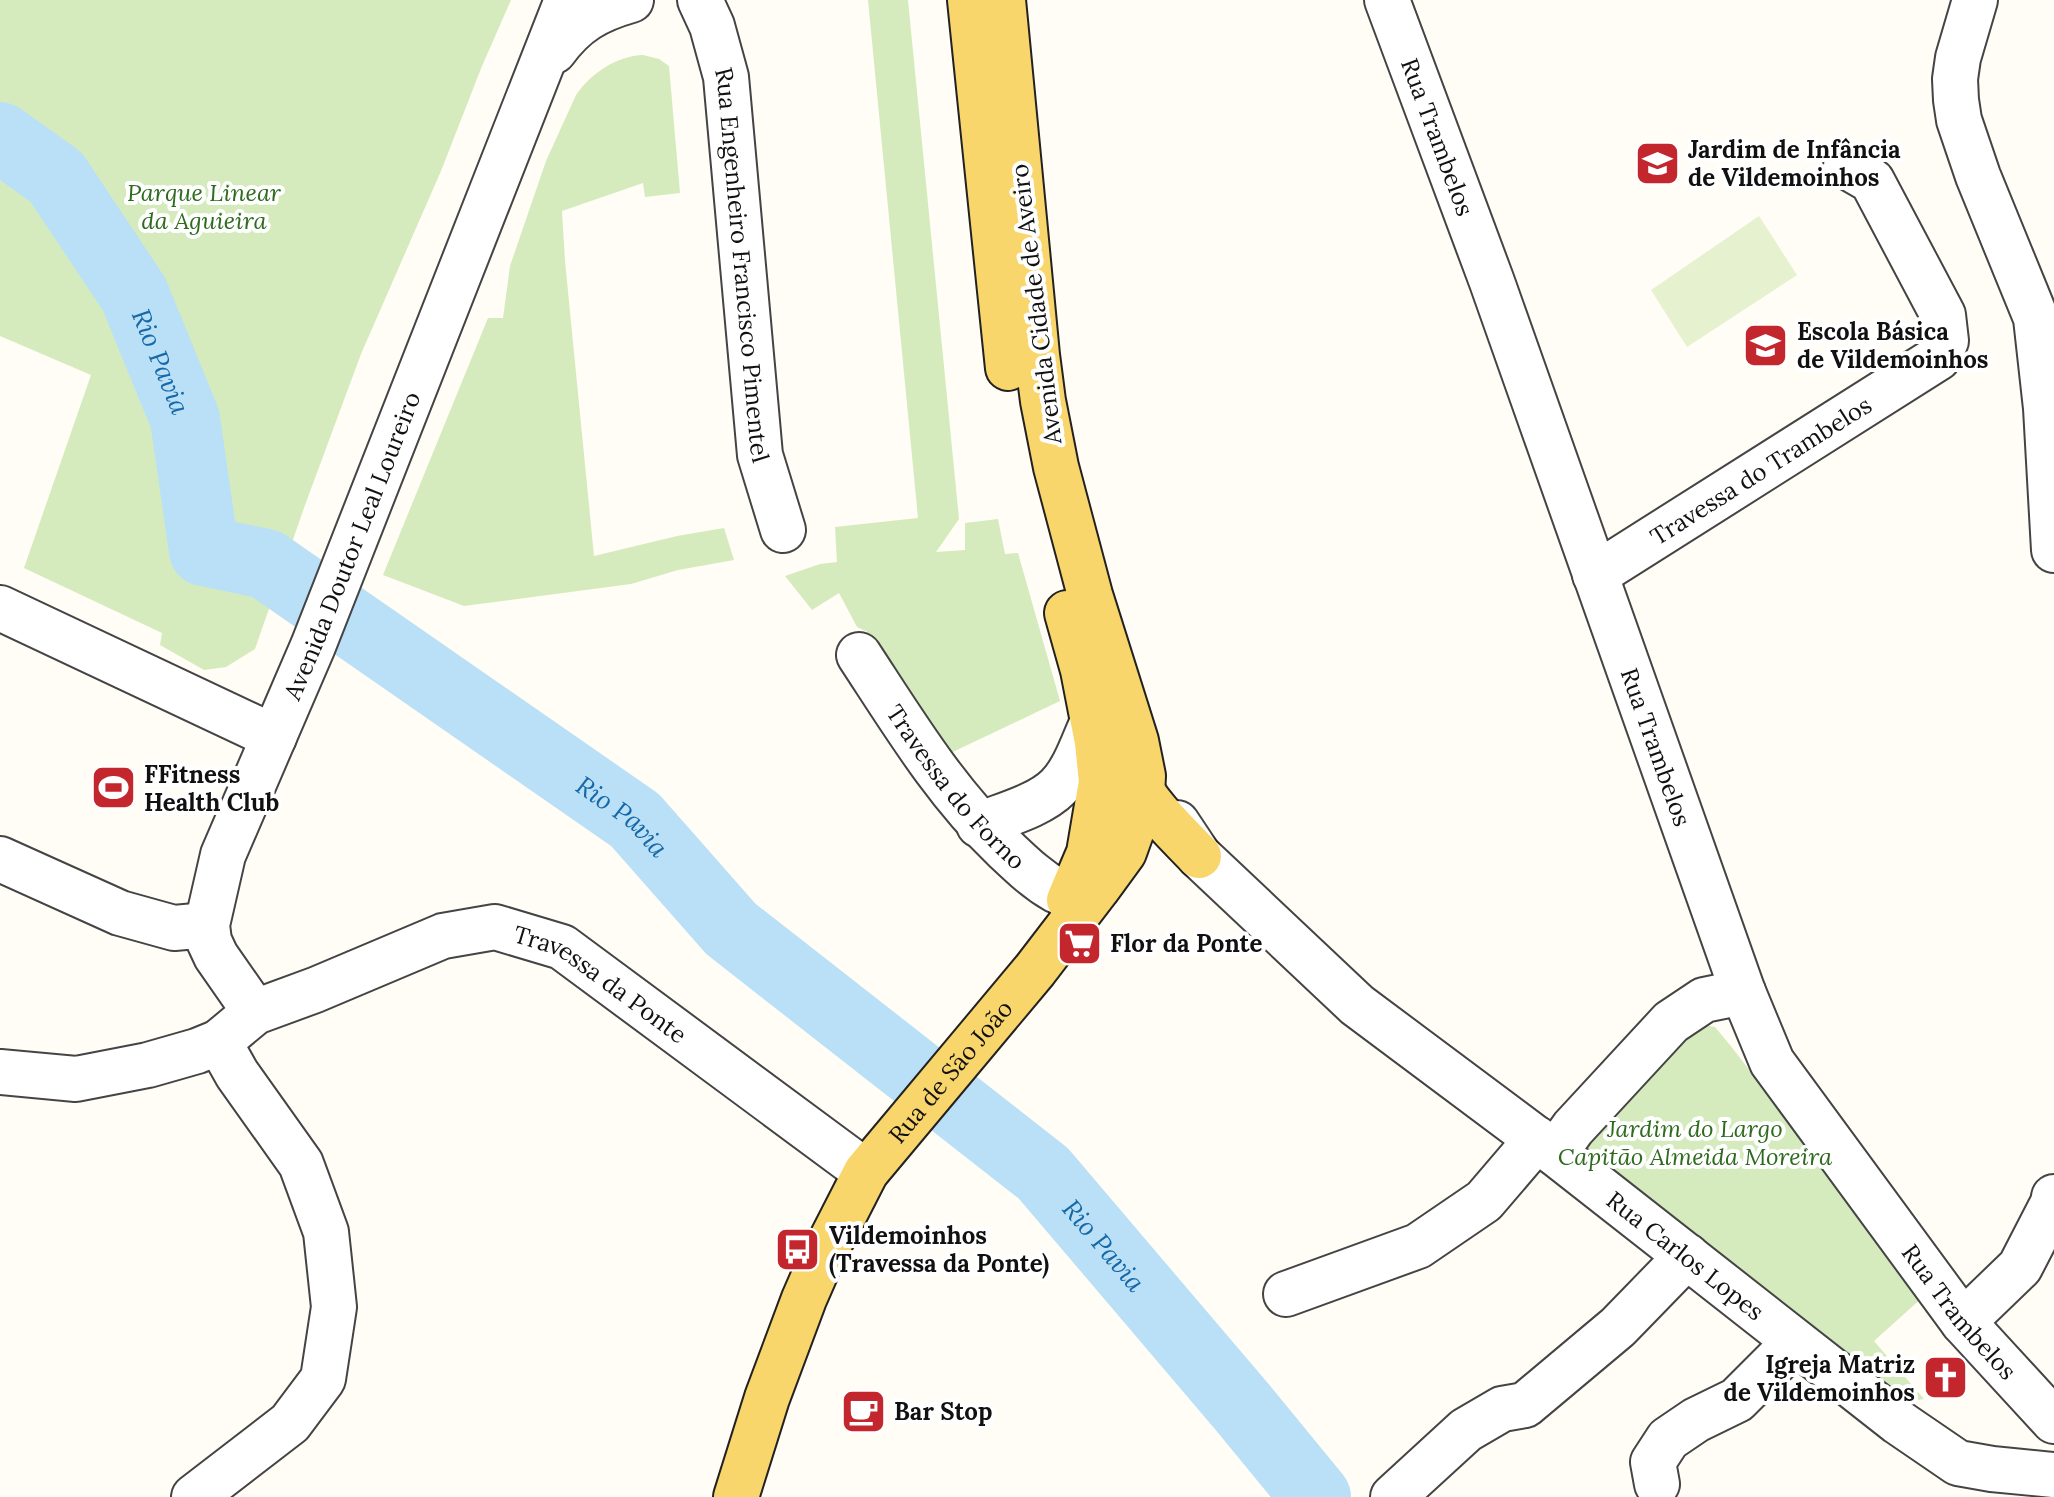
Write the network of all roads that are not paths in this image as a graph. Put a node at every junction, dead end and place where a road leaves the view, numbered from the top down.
1 (567, 0) edge
2 (631, 0) edge
3 (700, 0) edge
4 (970, 0) edge
5 (1003, 0) edge
6 (1387, 0) edge
7 (1975, 0) edge
8 (539, 73) junction
9 (1846, 166) dead end
10 (783, 530) dead end
11 (2054, 550) edge
12 (1595, 575) junction
13 (0, 608) edge
14 (859, 655) dead end
15 (1083, 670) junction
16 (1093, 721) junction
17 (274, 737) junction
18 (1136, 741) junction
19 (1142, 794) junction
20 (1043, 799) junction
21 (979, 825) junction
22 (1199, 856) junction
23 (0, 859) edge
24 (1029, 872) junction
25 (1076, 885) junction
26 (207, 925) junction
27 (1035, 970) junction
28 (1743, 992) junction
29 (255, 1012) junction
30 (219, 1042) junction
31 (0, 1072) edge
32 (1546, 1146) junction
33 (875, 1161) junction
34 (2054, 1197) edge
35 (1687, 1256) junction
36 (1286, 1294) dead end
37 (1963, 1322) junction
38 (1795, 1342) junction
39 (2054, 1421) edge
40 (2054, 1475) edge
41 (1977, 1483) edge
42 (1657, 1484) dead end
43 (194, 1497) edge
44 (736, 1497) edge
45 (1393, 1497) edge

1 - 8 street, Avenida Doutor Leal Loureiro
2 - 8 street, Avenida Doutor Leal Loureiro
3 - 10 street, Rua Engenheiro Francisco Pimentel
4 - 15 main road, Avenida Cidade de Aveiro
5 - 18 main road, Avenida Cidade de Aveiro
6 - 12 street, Rua Trambelos
7 - 11 street
8 - 17 street, Avenida Doutor Leal Loureiro
9 - 12 street, Travessa do Trambelos
12 - 28 street, Rua Trambelos
13 - 17 street
14 - 21 street, Travessa do Forno
15 - 16 main road, Avenida Cidade de Aveiro
15 - 19 main road, Avenida Cidade de Aveiro
16 - 20 street
16 - 25 main road, Avenida Cidade de Aveiro
17 - 26 street, Avenida Doutor Leal Loureiro
18 - 19 main road, Avenida Cidade de Aveiro
18 - 22 street, Avenida Cidade de Aveiro
19 - 22 main road, Avenida Cidade de Aveiro
19 - 27 main road, Avenida Cidade de Aveiro
20 - 21 street
20 - 24 street
21 - 24 street, Travessa do Forno
22 - 27 main road
22 - 32 street, Rua Carlos Lopes
23 - 26 street
24 - 25 street, Travessa do Forno
25 - 27 main road, Avenida Cidade de Aveiro
26 - 29 street
27 - 33 main road, Rua de São João
28 - 32 street
28 - 37 street, Rua Trambelos
29 - 30 street, Travessa da Ponte
29 - 33 street, Travessa da Ponte
30 - 31 street
30 - 43 street
32 - 35 street, Rua Carlos Lopes
32 - 36 street
33 - 44 main road, Rua de São João
34 - 37 street
35 - 38 street, Rua Carlos Lopes
35 - 45 street
37 - 39 street, Rua Trambelos
38 - 41 street, Rua Carlos Lopes
38 - 42 street
40 - 41 street, Rua Carlos Lopes

